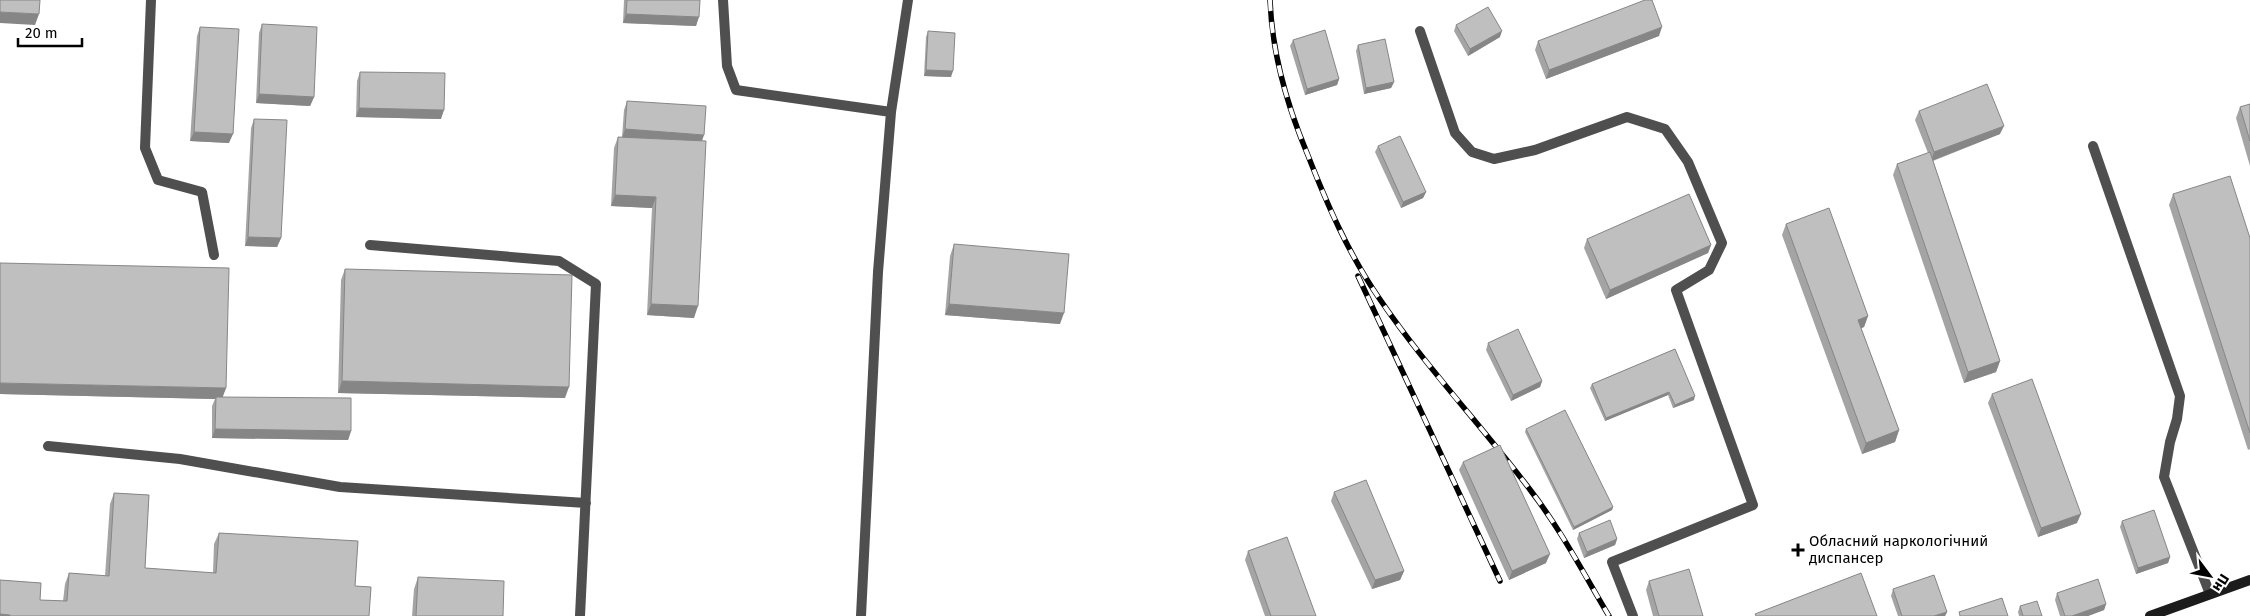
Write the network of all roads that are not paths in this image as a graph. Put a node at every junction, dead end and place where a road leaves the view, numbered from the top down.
1 (151, 0) edge
2 (723, 0) edge
3 (908, 0) edge
4 (1420, 31) dead end
5 (891, 112) junction
6 (2093, 146) dead end
7 (370, 245) dead end
8 (214, 254) dead end
9 (48, 446) dead end
10 (586, 503) junction
11 (2250, 580) edge
12 (2210, 594) junction
13 (580, 616) edge
14 (861, 616) edge
15 (1633, 616) edge
16 (2150, 616) edge

1 - 8 lane
2 - 5 lane
3 - 5 lane
4 - 15 lane
5 - 14 lane
6 - 12 lane
7 - 10 lane
9 - 10 lane
10 - 13 lane
11 - 12 street
12 - 16 street

